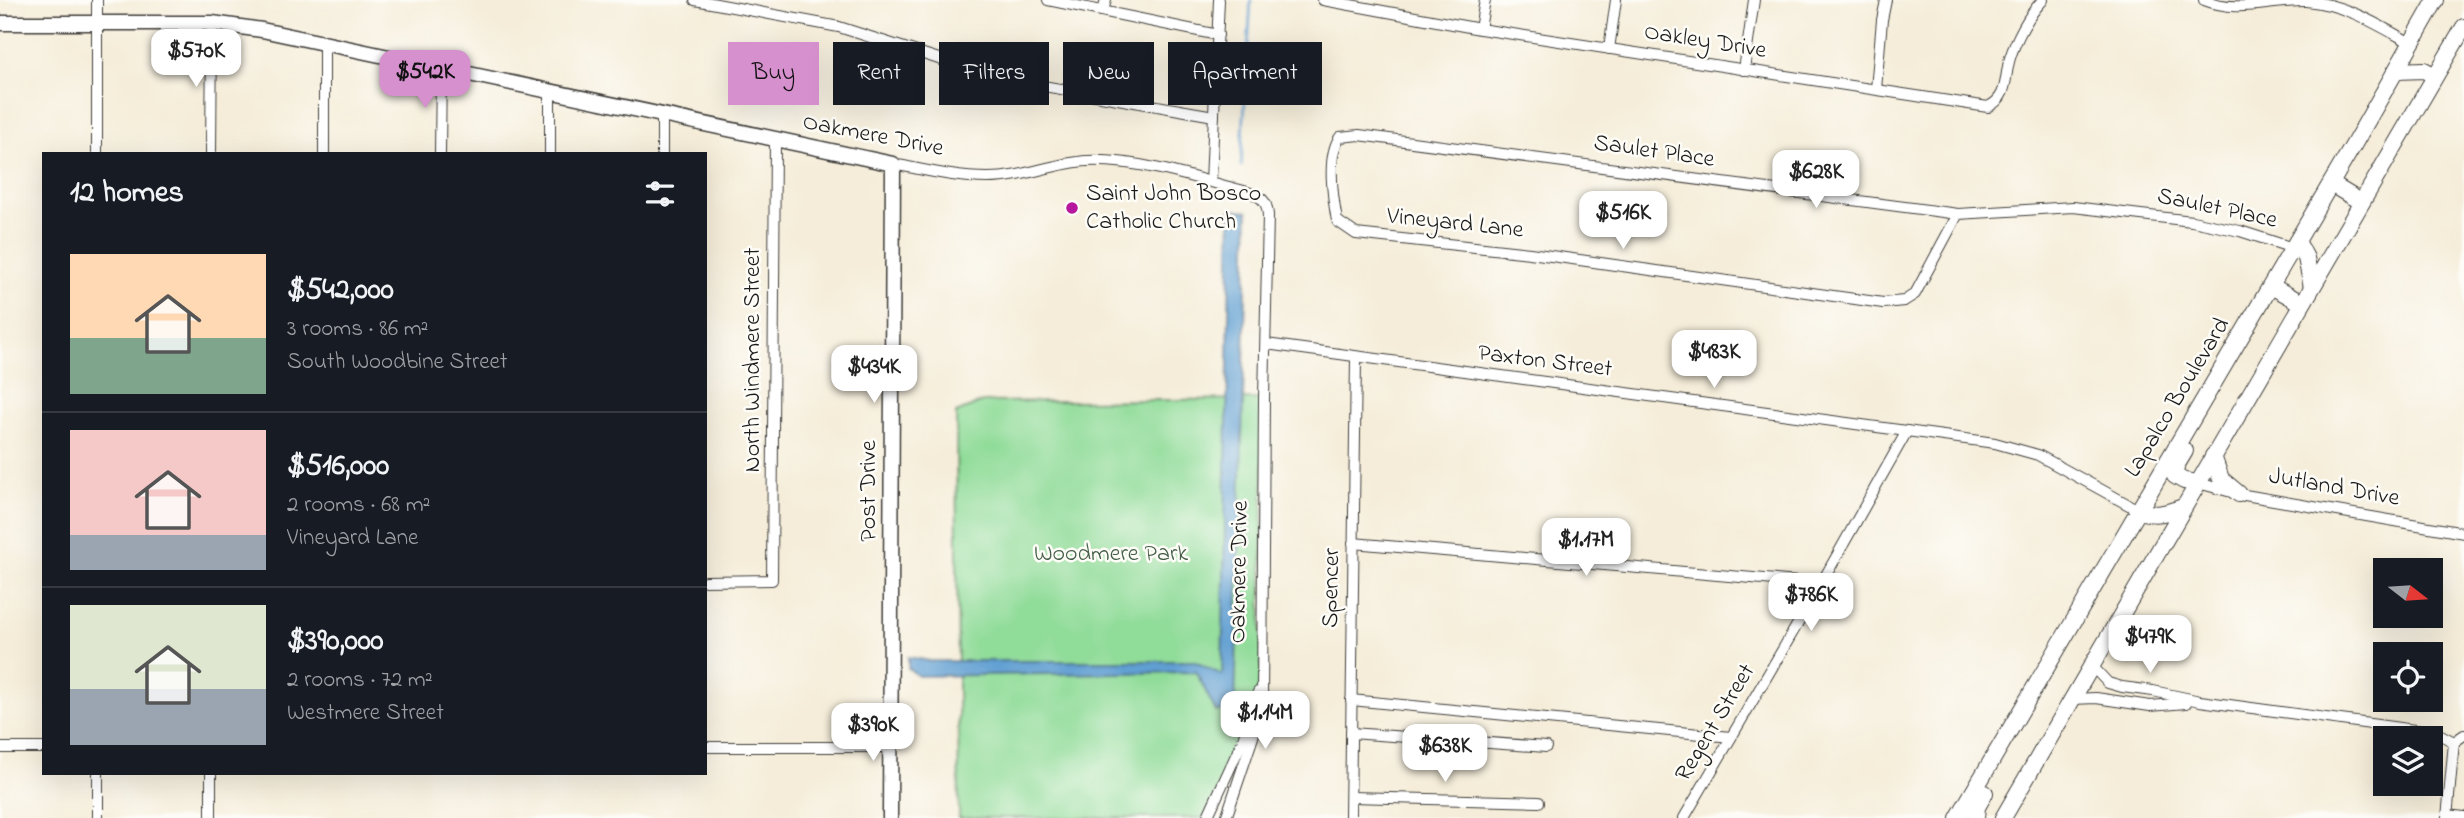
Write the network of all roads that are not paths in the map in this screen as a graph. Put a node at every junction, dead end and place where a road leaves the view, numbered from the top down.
1 (97, 0) edge
2 (695, 0) edge
3 (1048, 0) edge
4 (1105, 0) edge
5 (1219, 0) edge
6 (1323, 0) edge
7 (1485, 0) edge
8 (1616, 0) edge
9 (1754, 0) edge
10 (1886, 0) edge
11 (2043, 0) edge
12 (2204, 0) edge
13 (2436, 0) edge
14 (1340, 1) edge
15 (1103, 12) junction
16 (0, 23) edge
17 (212, 23) junction
18 (97, 24) junction
19 (2464, 27) edge
20 (1480, 29) junction
21 (1218, 35) junction
22 (324, 42) junction
23 (2411, 43) junction
24 (1609, 49) junction
25 (441, 67) junction
26 (1744, 70) junction
27 (2396, 71) junction
28 (2435, 76) junction
29 (1876, 89) junction
30 (550, 91) junction
31 (662, 115) junction
32 (1214, 116) junction
33 (775, 140) junction
34 (97, 152) edge
35 (211, 152) edge
36 (324, 152) edge
37 (440, 152) edge
38 (550, 152) edge
39 (662, 152) edge
40 (893, 164) junction
41 (1211, 182) junction
42 (2331, 184) junction
43 (2361, 202) junction
44 (1958, 214) junction
45 (1337, 221) joint
46 (2295, 244) junction
47 (2271, 286) junction
48 (2312, 287) junction
49 (2302, 303) junction
50 (1266, 344) junction
51 (1356, 358) junction
52 (2199, 407) junction
53 (1907, 431) junction
54 (2213, 456) junction
55 (2197, 483) junction
56 (2239, 494) junction
57 (2183, 507) junction
58 (2138, 510) junction
59 (2464, 533) edge
60 (1353, 544) junction
61 (707, 581) edge
62 (1821, 584) junction
63 (2092, 666) junction
64 (1261, 678) junction
65 (2072, 699) junction
66 (1351, 700) junction
67 (2200, 702) junction
68 (1351, 733) junction
69 (2464, 736) edge
70 (1731, 737) junction
71 (2454, 742) junction
72 (2002, 745) junction
73 (707, 747) edge
74 (890, 747) junction
75 (1546, 747) dead end
76 (0, 748) edge
77 (42, 748) edge
78 (99, 775) edge
79 (211, 775) edge
80 (1351, 797) junction
81 (1539, 802) dead end
82 (2447, 816) edge
83 (2464, 817) edge
84 (98, 818) edge
85 (211, 818) edge
86 (890, 818) edge
87 (1207, 818) edge
88 (1226, 818) edge
89 (1350, 818) edge
90 (1684, 818) edge
91 (1958, 818) edge
92 (1976, 818) edge
93 (2003, 818) edge

1 - 18 street
2 - 32 street
3 - 15 street
4 - 15 street
5 - 21 street
6 - 14 street, Oakley Drive
7 - 20 street
8 - 24 street
9 - 26 street
10 - 29 street
11 - 29 street, Oakley Drive
12 - 23 street
13 - 23 main road, Lapalco Boulevard
14 - 20 street, Oakley Drive
15 - 21 street
16 - 18 street, Oakmere Drive
17 - 18 street, Oakmere Drive
17 - 22 street, Oakmere Drive
17 - 35 street
18 - 34 street
19 - 28 main road
20 - 24 street, Oakley Drive
21 - 32 street
22 - 25 street, Oakmere Drive
22 - 36 street
23 - 27 main road, Lapalco Boulevard
24 - 26 street, Oakley Drive
25 - 30 street, Oakmere Drive
25 - 37 street
26 - 29 street, Oakley Drive
27 - 28 main road
27 - 42 main road, Lapalco Boulevard
28 - 43 main road
30 - 31 street, Oakmere Drive
30 - 38 street
31 - 33 street, Oakmere Drive
31 - 39 street
32 - 41 street
33 - 40 street, Oakmere Drive
33 - 61 street, North Windmere Street
40 - 41 street, Oakmere Drive
40 - 74 street, Post Drive
41 - 50 street, Oakmere Drive
42 - 43 main road
42 - 46 main road, Lapalco Boulevard
43 - 48 main road
44 - 45 street, Vineyard Lane
44 - 45 street, Saulet Place
44 - 46 street, Saulet Place
46 - 47 main road, Lapalco Boulevard
46 - 48 main road
47 - 49 main road
47 - 52 main road, Lapalco Boulevard
48 - 49 main road
49 - 54 main road
50 - 51 street, Paxton Street
50 - 64 street, Oakmere Drive
51 - 53 street, Paxton Street
51 - 60 street, Spencer
52 - 55 main road
52 - 58 main road, Lapalco Boulevard
53 - 58 street, Paxton Street
53 - 62 street, Regent Street
54 - 55 main road
54 - 56 main road
55 - 56 street, Jutland Drive
55 - 57 main road
56 - 59 street, Jutland Drive
57 - 58 main road
57 - 63 main road
58 - 72 main road, Lapalco Boulevard
60 - 62 street
60 - 66 street, Spencer
62 - 70 street, Regent Street
63 - 65 main road
63 - 67 street
64 - 87 street, Oakmere Drive
64 - 88 street, Oakmere Drive
65 - 67 street
65 - 93 main road
66 - 68 street, Spencer
66 - 70 street
67 - 71 street
68 - 75 street
68 - 80 street, Spencer
69 - 71 street
70 - 90 street, Regent Street
71 - 82 street
72 - 91 main road, Lapalco Boulevard
72 - 92 main road
73 - 74 street
74 - 86 street, Post Drive
76 - 77 street
78 - 84 street
79 - 85 street
80 - 81 street
80 - 89 street, Spencer
82 - 83 street

